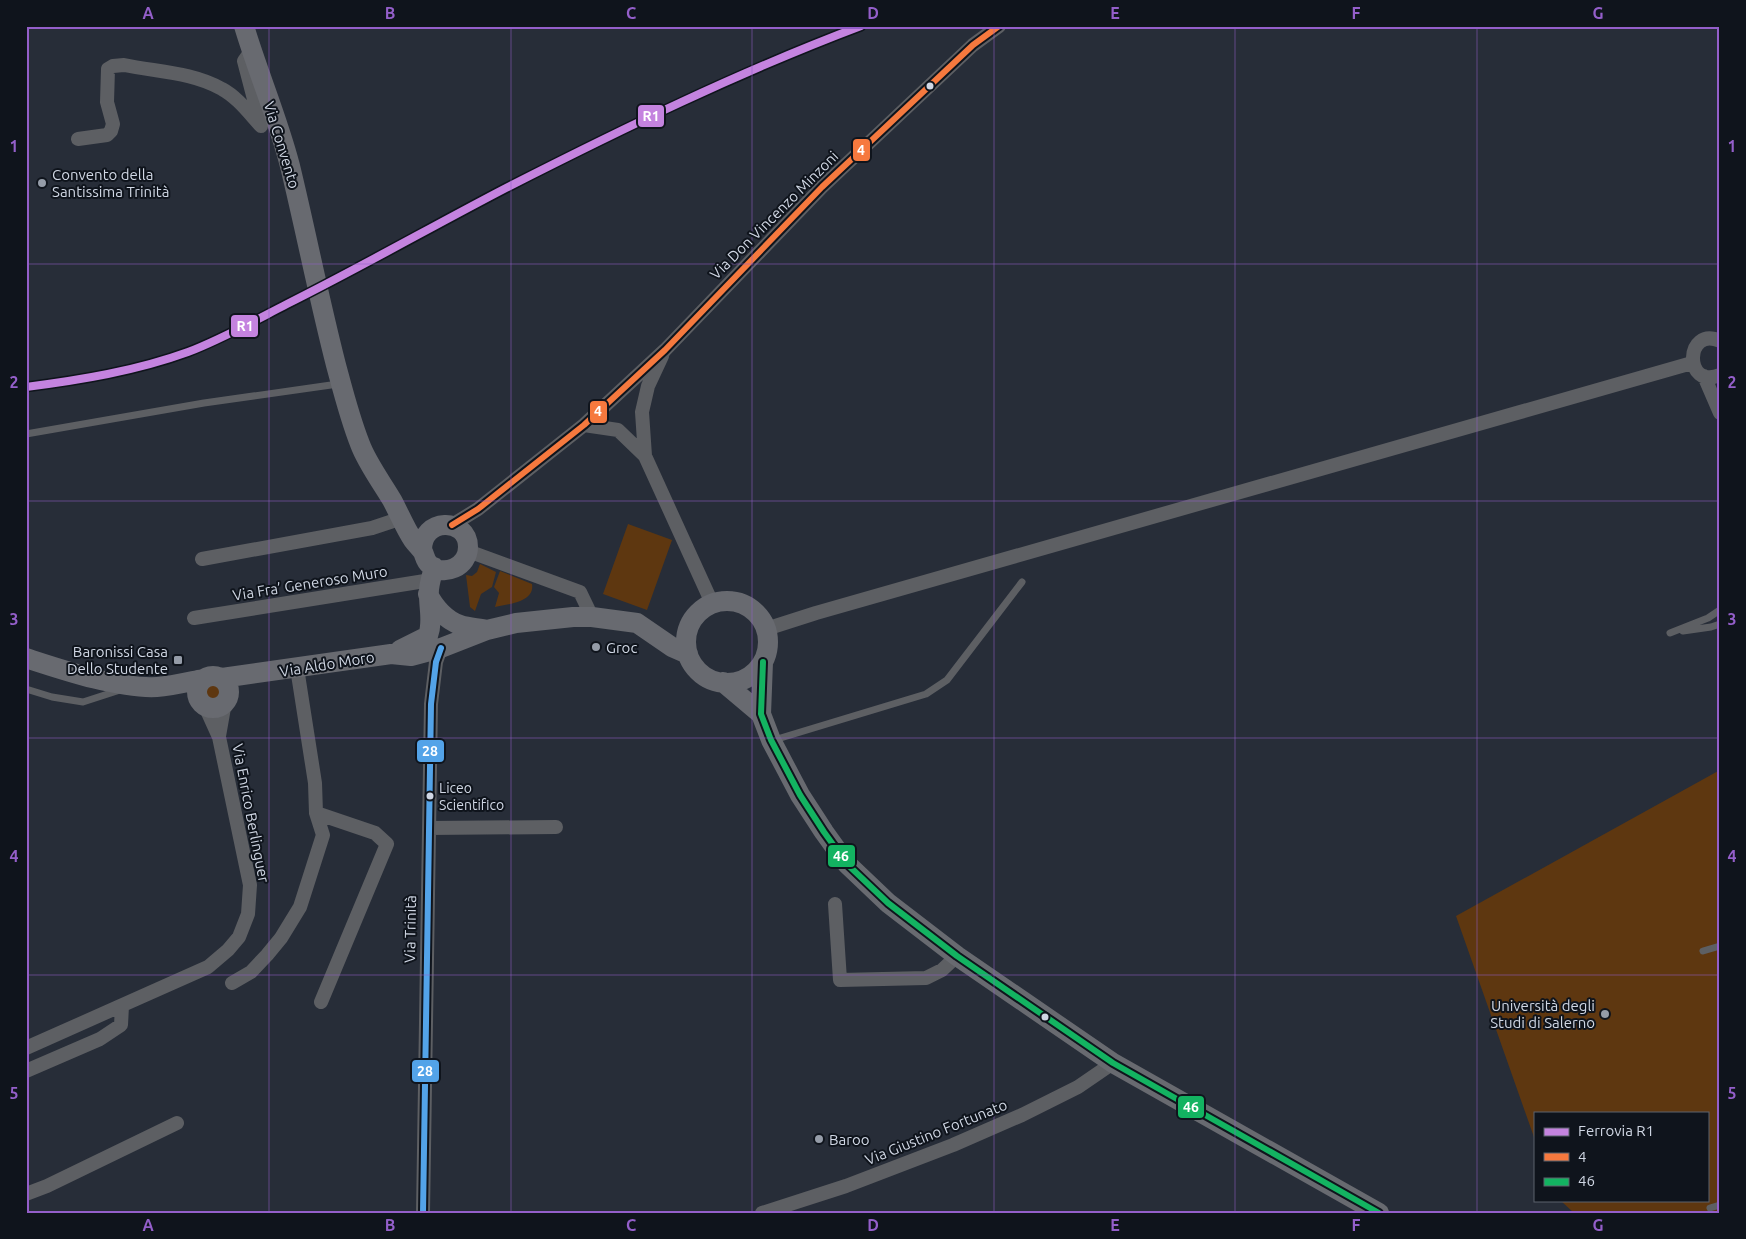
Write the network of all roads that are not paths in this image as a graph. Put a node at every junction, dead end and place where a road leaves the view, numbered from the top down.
1 (999, 26) edge
2 (243, 27) edge
3 (251, 51) junction
4 (248, 77) junction
5 (235, 99) junction
6 (261, 126) junction
7 (78, 139) dead end
8 (284, 145) junction
9 (1720, 341) edge
10 (665, 350) junction
11 (1692, 363) junction
12 (1720, 375) edge
13 (1704, 376) junction
14 (341, 384) junction
15 (1720, 413) edge
16 (584, 425) junction
17 (26, 434) edge
18 (645, 456) junction
19 (402, 518) junction
20 (454, 535) junction
21 (202, 559) dead end
22 (429, 573) junction
23 (1022, 582) dead end
24 (712, 603) junction
25 (1720, 610) edge
26 (592, 617) junction
27 (194, 618) dead end
28 (1720, 624) edge
29 (766, 628) junction
30 (487, 630) junction
31 (441, 648) junction
32 (392, 654) junction
33 (688, 654) junction
34 (26, 658) edge
35 (763, 662) junction
36 (297, 668) junction
37 (263, 673) junction
38 (212, 679) junction
39 (723, 682) junction
40 (132, 685) junction
41 (157, 687) junction
42 (26, 689) edge
43 (227, 700) junction
44 (203, 704) junction
45 (762, 714) junction
46 (219, 737) junction
47 (771, 740) junction
48 (316, 813) junction
49 (556, 827) dead end
50 (429, 828) junction
51 (835, 904) dead end
52 (1720, 946) edge
53 (1703, 951) dead end
54 (957, 956) junction
55 (232, 984) dead end
56 (321, 1002) dead end
57 (122, 1006) junction
58 (26, 1048) edge
59 (1113, 1063) junction
60 (27, 1070) edge
61 (177, 1124) dead end
62 (26, 1194) edge
63 (1720, 1205) edge
64 (1710, 1208) dead end
65 (423, 1213) edge
66 (762, 1213) edge
67 (1378, 1213) edge

1 - 10 street, Via Don Vincenzo Minzoni
2 - 3 street, Via Convento
3 - 4 street
3 - 8 street, Via Convento
4 - 5 street
4 - 6 street
5 - 6 street
5 - 7 street
6 - 8 street
8 - 14 street, Via Convento
9 - 11 street
10 - 16 street, Via Don Vincenzo Minzoni
10 - 18 street, Via Don Vincenzo Minzoni
11 - 13 street
11 - 29 street
12 - 13 street
13 - 15 street
14 - 17 lane
14 - 19 street
16 - 18 street
16 - 20 street, Via Don Vincenzo Minzoni
18 - 24 street
19 - 20 street
19 - 21 street
19 - 22 street
20 - 22 street
20 - 22 street
20 - 26 street
22 - 27 street, Via Fra’ Generoso Muro
22 - 30 street
22 - 32 street
23 - 47 lane
24 - 29 street
24 - 33 street
25 - 28 lane
26 - 30 street
26 - 33 street
29 - 35 street
30 - 31 street
31 - 32 street
31 - 50 street, Via Trinità
32 - 36 street, Via Aldo Moro
33 - 39 street
34 - 40 street, Via Aldo Moro
35 - 39 street
35 - 45 street
36 - 37 street, Via Aldo Moro
36 - 48 street
37 - 38 street, Via Aldo Moro
37 - 43 street, Via Aldo Moro
38 - 41 street, Via Aldo Moro
38 - 43 street
38 - 44 street
39 - 45 street
40 - 41 street, Via Aldo Moro
40 - 42 lane
41 - 44 street, Via Aldo Moro
43 - 44 street, Via Aldo Moro
43 - 46 street, Via Enrico Berlinguer
44 - 46 street, Via Enrico Berlinguer
45 - 47 street
46 - 57 street, Via Enrico Berlinguer
47 - 54 street
48 - 55 street
48 - 56 street
49 - 50 street
50 - 65 street, Via Trinità
51 - 54 street
52 - 53 lane
54 - 59 street
57 - 58 street, Via Enrico Berlinguer
57 - 60 street
59 - 66 street, Via Giustino Fortunato
59 - 67 street
61 - 62 street
63 - 64 lane

